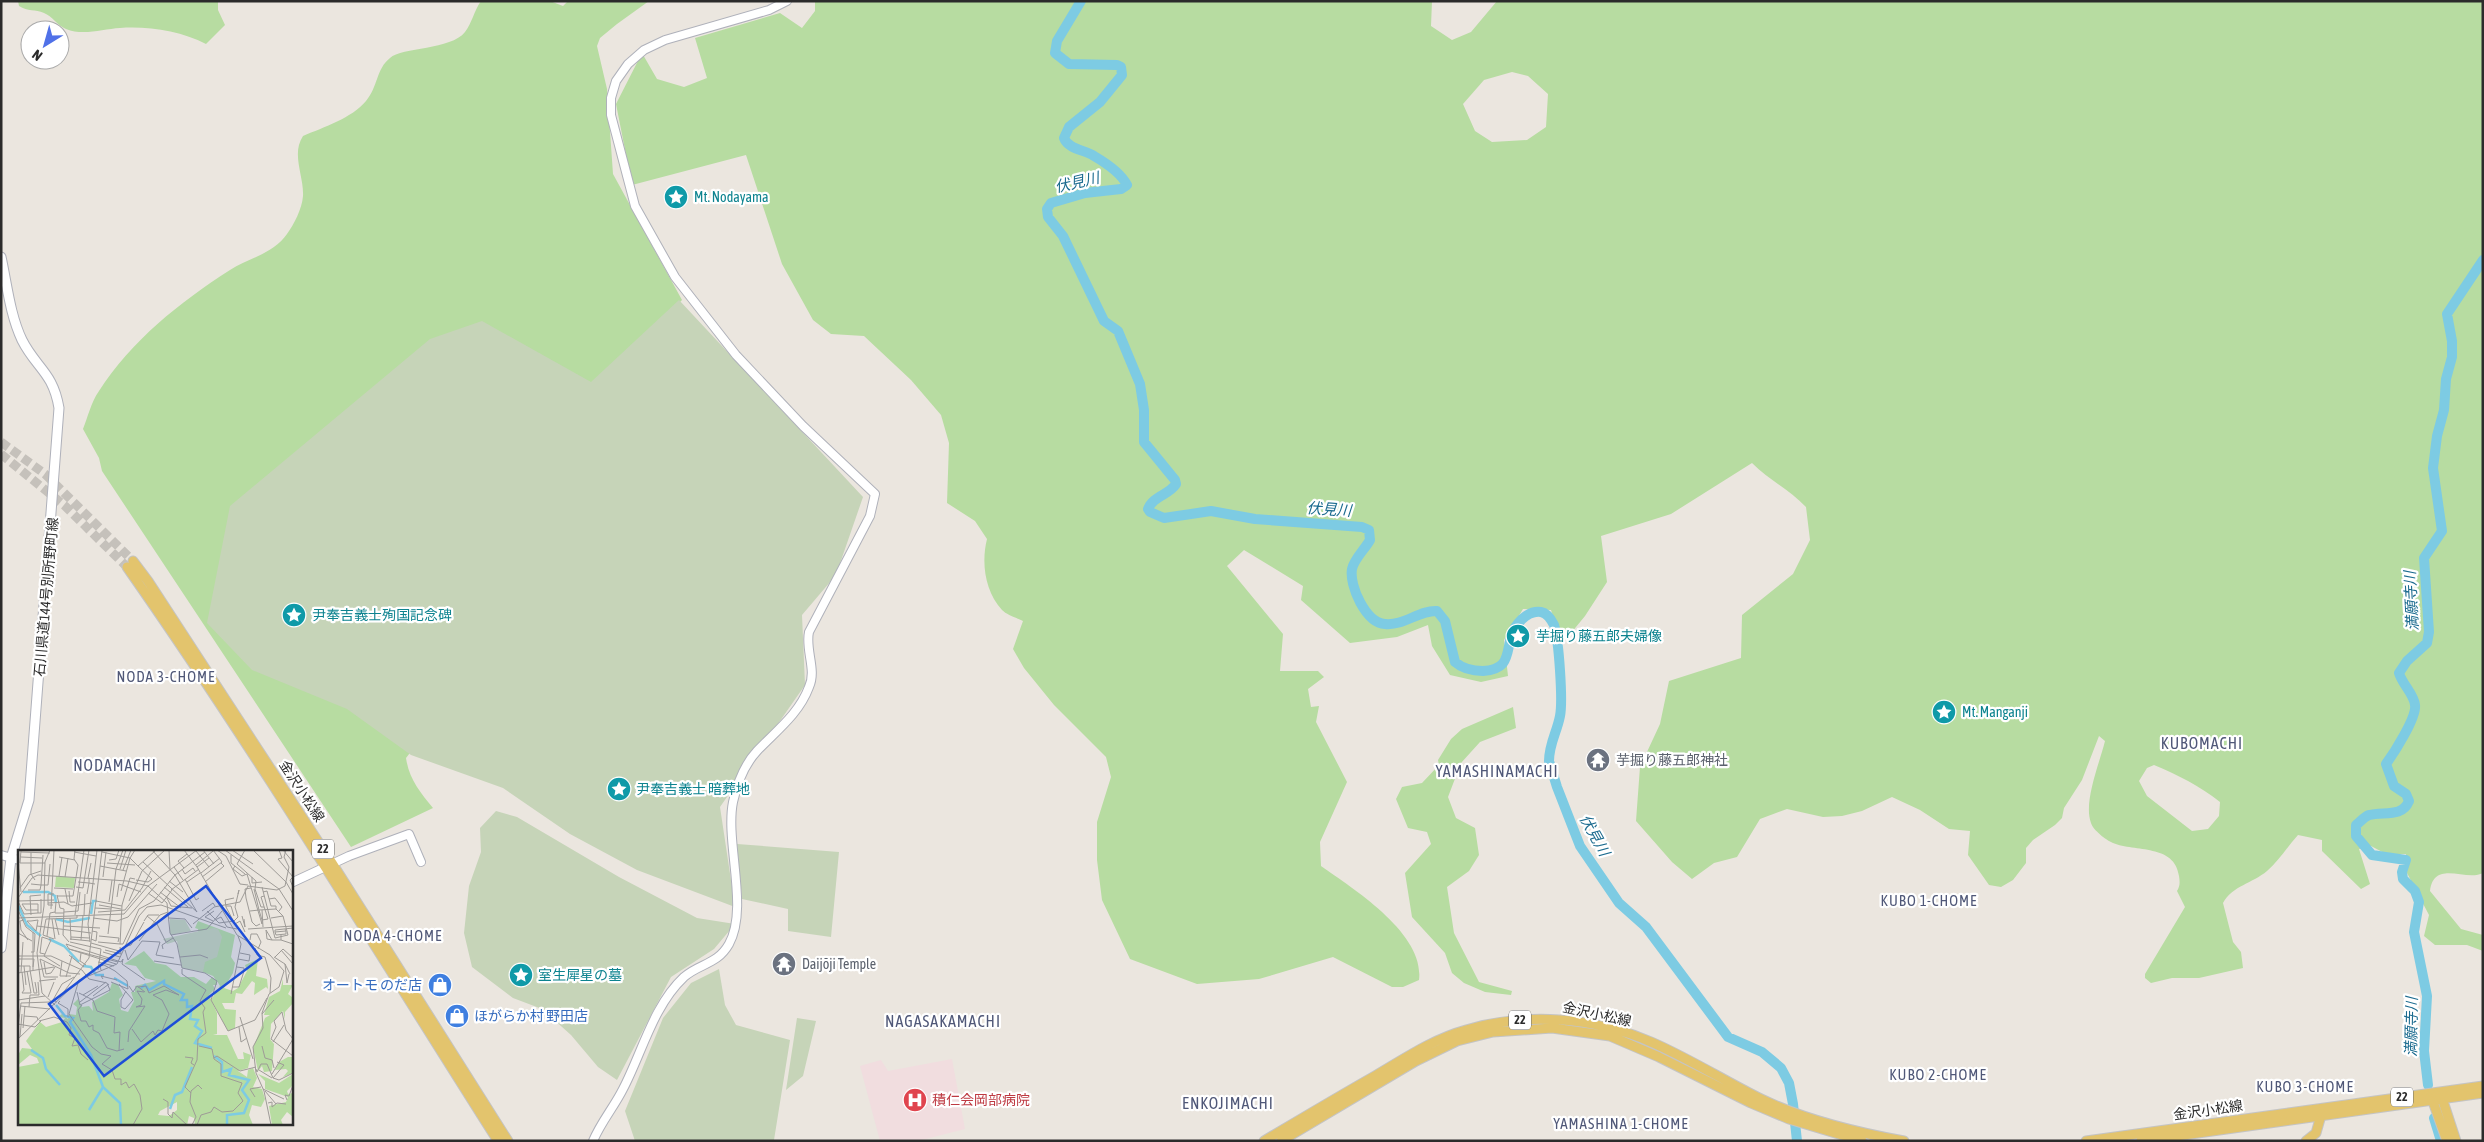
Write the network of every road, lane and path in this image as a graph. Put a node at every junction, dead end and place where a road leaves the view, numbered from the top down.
1 (787, 1) edge
2 (1, 257) edge
3 (130, 564) tunnel mouth
4 (1, 855) edge
5 (15, 859) edge
6 (421, 862) dead end
7 (329, 865) junction
8 (292, 883) edge
9 (1, 948) edge
10 (2483, 1086) edge
11 (2483, 1093) edge
12 (2436, 1096) junction
13 (2322, 1111) junction
14 (1788, 1114) junction
15 (1801, 1119) junction
16 (498, 1141) edge
17 (508, 1141) edge
18 (593, 1141) edge
19 (1264, 1141) edge
20 (1281, 1141) edge
21 (1862, 1141) edge
22 (1904, 1141) edge
23 (2086, 1141) edge
24 (2141, 1141) edge
25 (2306, 1141) edge
26 (2447, 1141) edge
27 (2456, 1141) edge

1 - 18 street
2 - 5 main road, 石川県道144号別所野町線
3 - 7 main road, 金沢小松線 / 22
4 - 5 street
5 - 9 main road, 石川県道144号別所野町線
6 - 7 street
7 - 8 street
7 - 16 main road, 金沢小松線 / 22
7 - 17 main road, 金沢小松線 / 22
10 - 12 main road, 金沢小松線 / 22
11 - 12 main road, 金沢小松線 / 22
12 - 13 main road, 金沢小松線 / 22
12 - 26 main road, 22
12 - 27 main road
13 - 23 main road, 金沢小松線 / 22
13 - 24 main road, 金沢小松線 / 22
13 - 25 main road
14 - 15 main road, 金沢小松線 / 22
14 - 19 main road, 金沢小松線 / 22
14 - 20 main road, 金沢小松線 / 22
15 - 21 main road, 金沢小松線 / 22
15 - 22 main road, 金沢小松線 / 22

